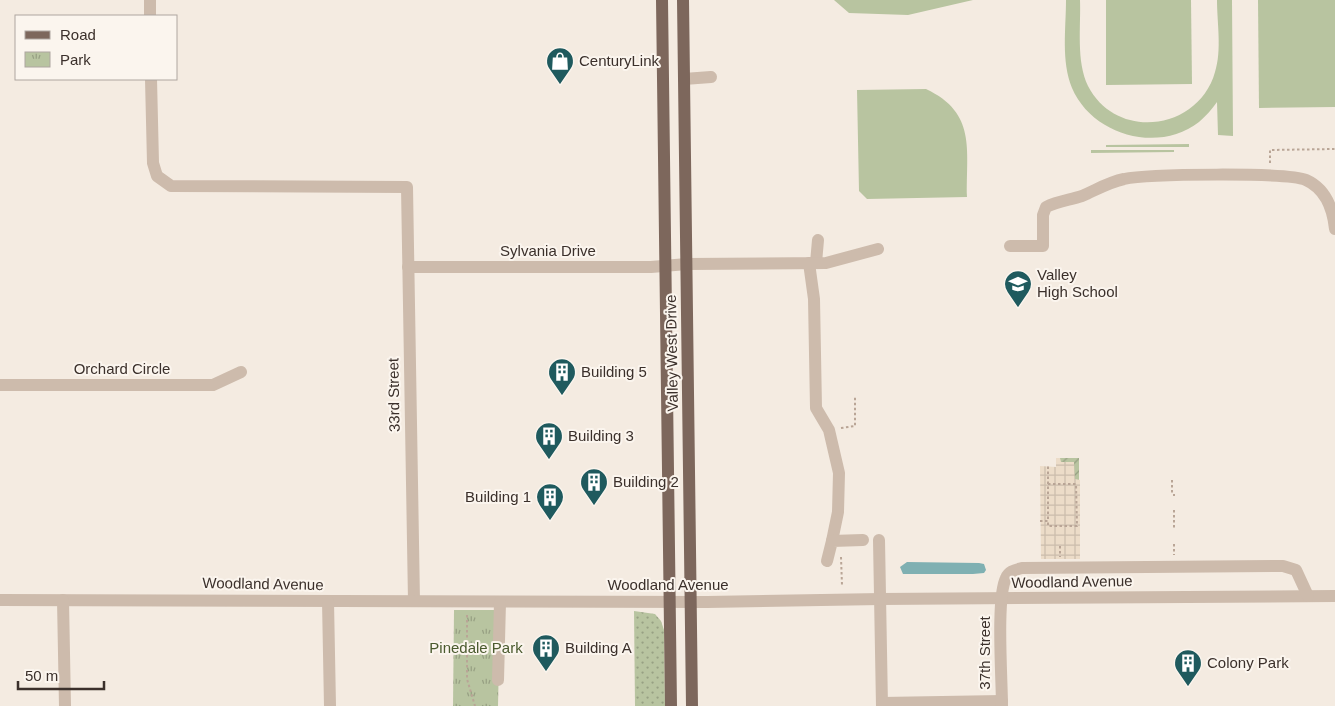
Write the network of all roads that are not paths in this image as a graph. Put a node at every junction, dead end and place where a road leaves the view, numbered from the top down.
1 (150, 0) edge
2 (662, 0) edge
3 (683, 0) edge
4 (150, 15) edge
5 (711, 77) dead end
6 (684, 79) junction
7 (151, 80) edge
8 (1335, 229) edge
9 (818, 240) dead end
10 (1010, 246) dead end
11 (878, 249) dead end
12 (813, 263) junction
13 (687, 264) junction
14 (408, 267) junction
15 (665, 267) junction
16 (241, 372) dead end
17 (0, 385) edge
18 (863, 540) dead end
19 (879, 540) dead end
20 (832, 541) junction
21 (827, 561) dead end
22 (1308, 596) junction
23 (1335, 596) edge
24 (881, 599) junction
25 (1002, 599) junction
26 (0, 600) edge
27 (63, 600) junction
28 (328, 601) junction
29 (414, 602) junction
30 (500, 602) junction
31 (670, 602) junction
32 (691, 602) junction
33 (498, 680) dead end
34 (882, 704) edge
35 (1002, 704) edge
36 (65, 706) edge
37 (330, 706) edge
38 (671, 706) edge
39 (692, 706) edge

1 - 4 street
2 - 15 main road, Valley West Drive
3 - 6 main road, Valley West Drive
5 - 6 street
6 - 13 main road, Valley West Drive
7 - 14 street, 33rd Street
8 - 10 street
9 - 12 street
11 - 12 street, Sylvania Drive
12 - 13 street, Sylvania Drive
12 - 20 street
13 - 15 street, Sylvania Drive
13 - 32 main road, Valley West Drive
14 - 15 street, Sylvania Drive
14 - 29 street, 33rd Street
15 - 31 main road, Valley West Drive
16 - 17 street, Orchard Circle
18 - 20 street
19 - 24 street
20 - 21 street
22 - 23 street, Woodland Avenue
22 - 25 street, Woodland Avenue
22 - 25 street, 37th Street
24 - 25 street, Woodland Avenue
24 - 32 street, Woodland Avenue
24 - 34 street
25 - 35 street, 37th Street
26 - 27 street, Woodland Avenue
27 - 28 street, Woodland Avenue
27 - 36 street
28 - 29 street, Woodland Avenue
28 - 37 street
29 - 30 street, Woodland Avenue
30 - 31 street, Woodland Avenue
30 - 33 street
31 - 32 street, Woodland Avenue
31 - 38 main road, Valley West Drive
32 - 39 main road, Valley West Drive
34 - 35 street

